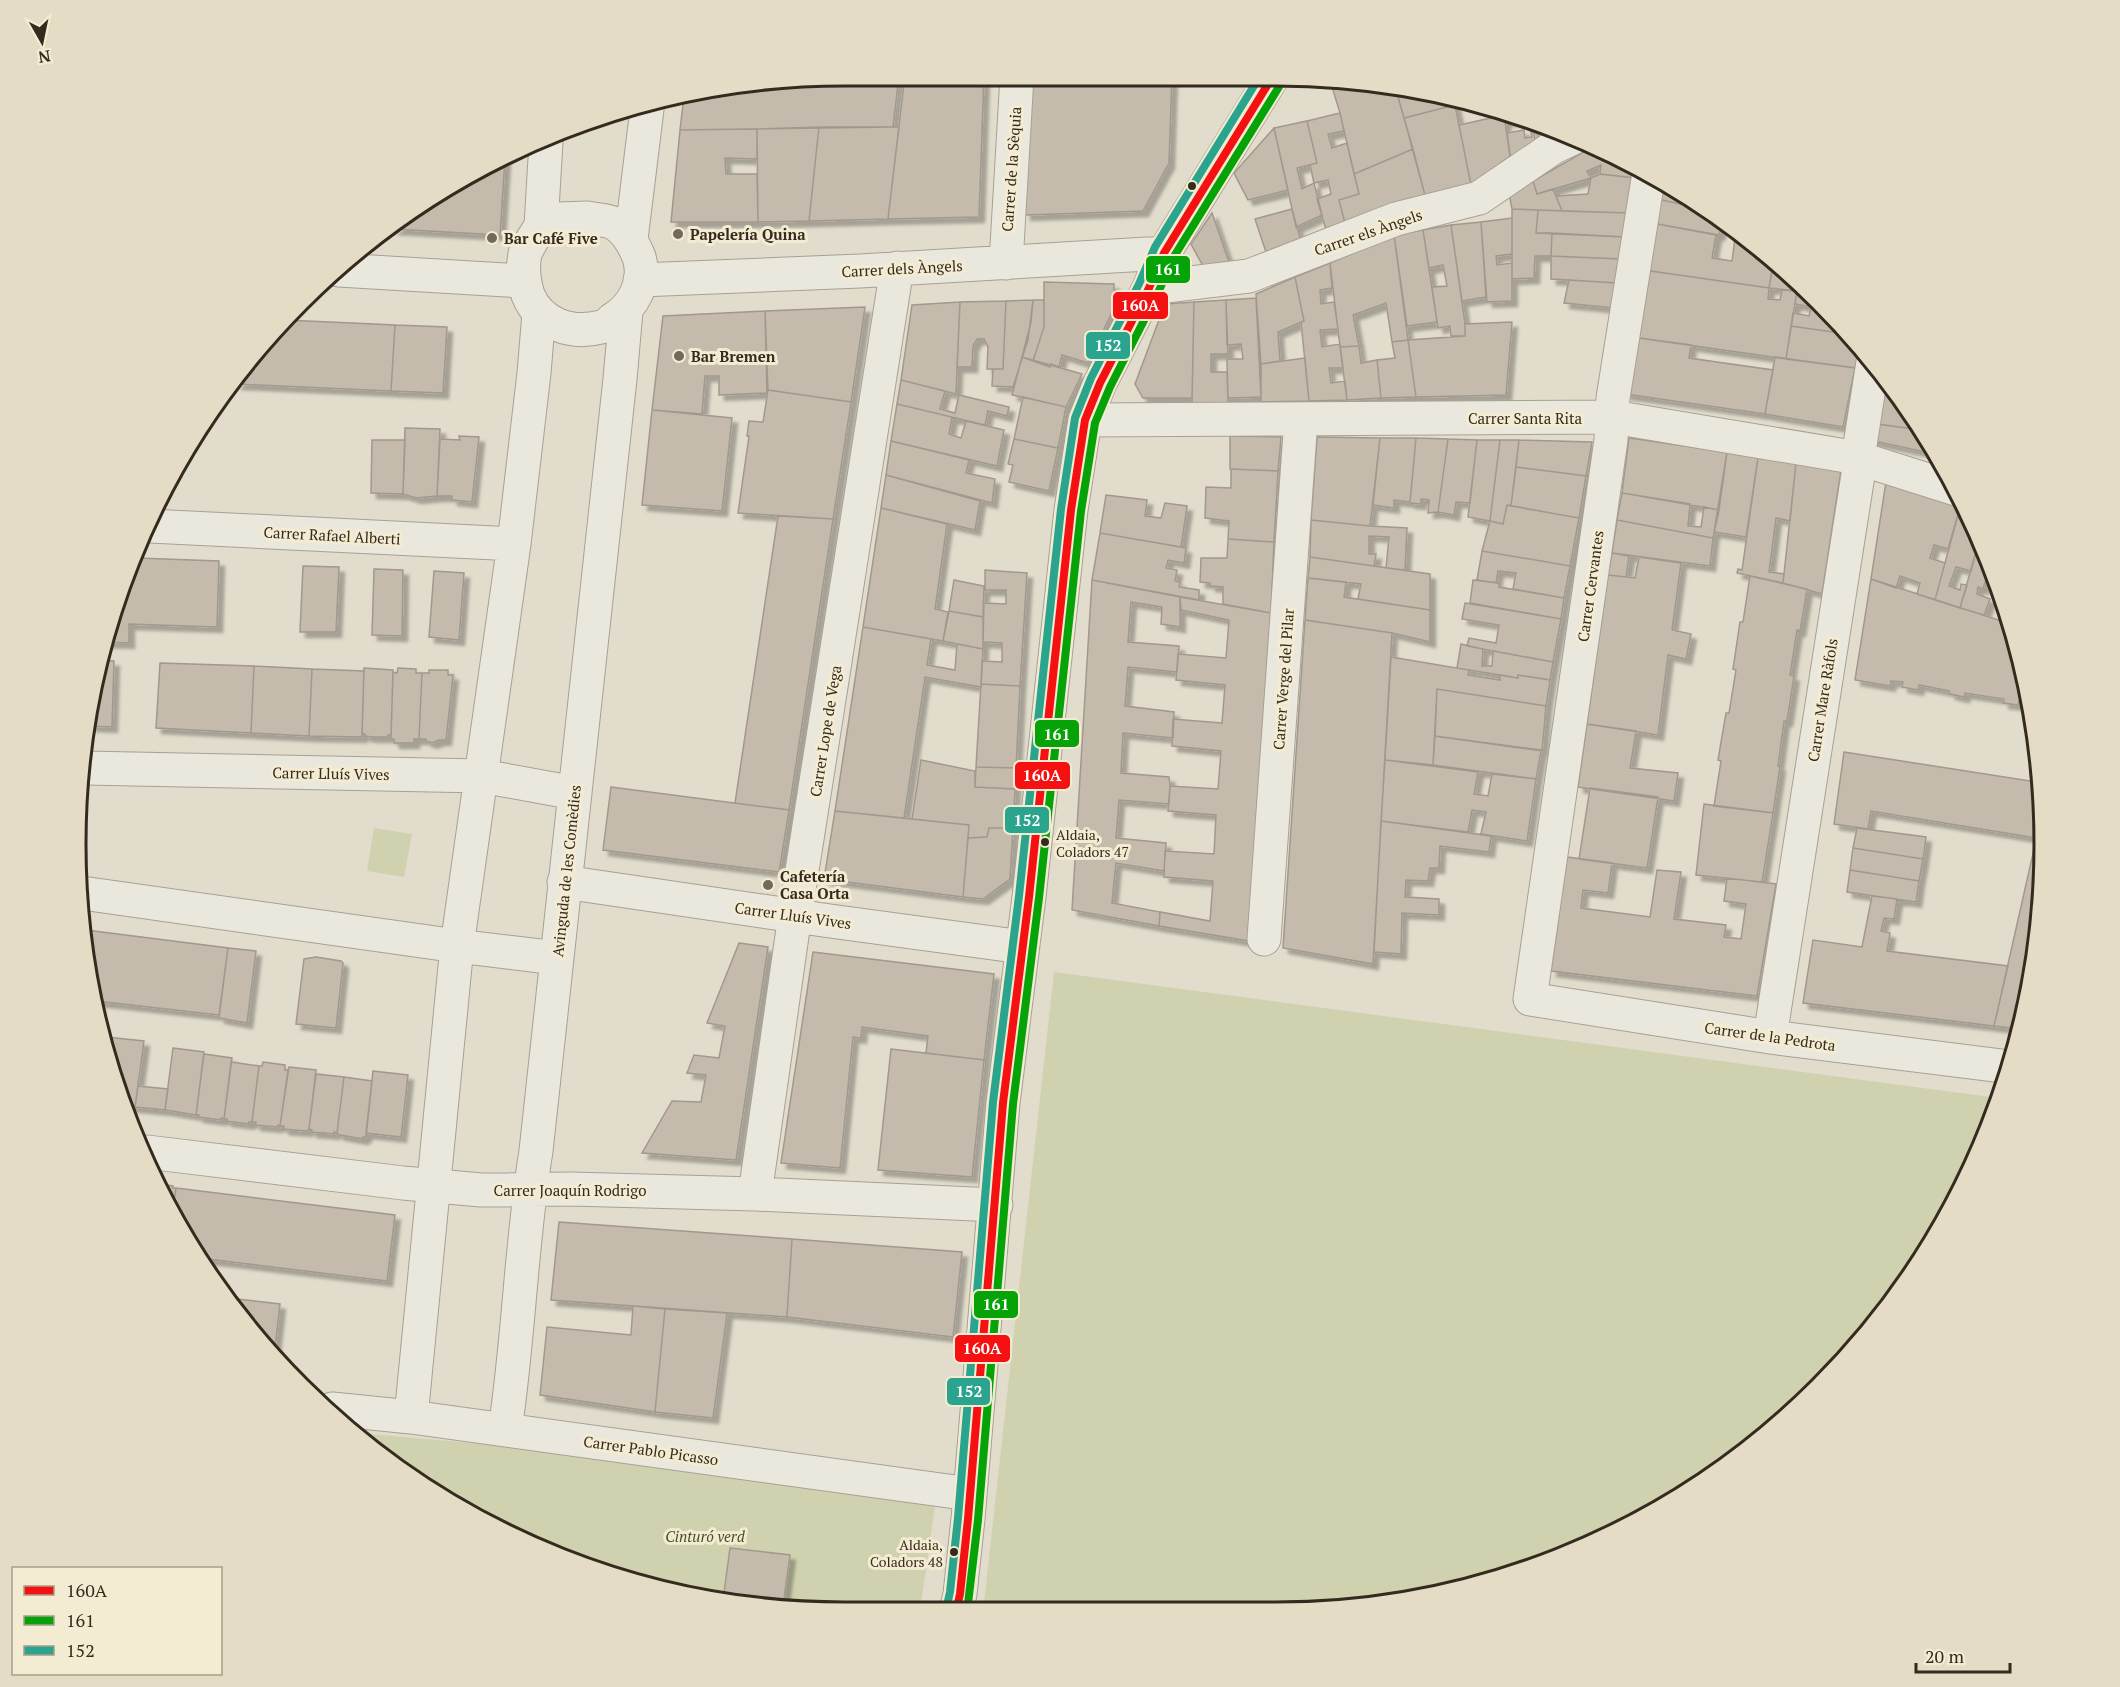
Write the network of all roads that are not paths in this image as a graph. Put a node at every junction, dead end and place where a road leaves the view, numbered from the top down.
1 (1016, 86) edge
2 (1267, 86) edge
3 (647, 111) edge
4 (1564, 142) edge
5 (546, 146) edge
6 (1648, 183) edge
7 (541, 226) junction
8 (631, 239) junction
9 (1164, 253) junction
10 (1006, 263) junction
11 (897, 268) junction
12 (348, 271) edge
13 (640, 280) junction
14 (523, 281) junction
15 (1149, 288) junction
16 (626, 311) junction
17 (539, 313) junction
18 (1871, 374) edge
19 (1612, 417) junction
20 (1301, 419) junction
21 (1085, 420) junction
22 (1858, 458) junction
23 (1944, 485) edge
24 (155, 526) edge
25 (514, 544) junction
26 (90, 768) edge
27 (482, 776) junction
28 (575, 793) junction
29 (564, 882) junction
30 (87, 894) edge
31 (795, 915) junction
32 (1264, 939) dead end
33 (457, 946) junction
34 (1022, 947) junction
35 (557, 957) junction
36 (1530, 999) joint
37 (1770, 1037) junction
38 (2001, 1066) edge
39 (152, 1153) edge
40 (435, 1186) junction
41 (530, 1189) junction
42 (755, 1194) junction
43 (996, 1205) junction
44 (340, 1409) edge
45 (411, 1418) junction
46 (505, 1430) junction
47 (970, 1494) junction
48 (958, 1602) edge

1 - 10 street, Carrer de la Sèquia
2 - 9 street
3 - 8 street
4 - 15 street, Carrer els Àngels
5 - 7 street
6 - 19 street, Carrer Cervantes
7 - 8 street
7 - 14 street
8 - 13 street
9 - 10 street, Carrer dels Àngels
9 - 15 street
10 - 11 street, Carrer dels Àngels
11 - 13 street, Carrer dels Àngels
11 - 31 street, Carrer Lope de Vega
12 - 14 street
13 - 16 street
14 - 17 street
15 - 21 street
16 - 17 street
16 - 28 street, Avinguda de les Comèdies
17 - 25 street
18 - 22 street, Carrer Mare Ràfols
19 - 20 street, Carrer Santa Rita
19 - 22 street, Carrer Santa Rita
19 - 36 street, Carrer Cervantes
20 - 21 street, Carrer Santa Rita
20 - 32 street, Carrer Verge del Pilar
21 - 34 street
22 - 23 street, Carrer Santa Rita
22 - 37 street, Carrer Mare Ràfols
24 - 25 street, Carrer Rafael Alberti
25 - 27 street
26 - 27 street, Carrer Lluís Vives
27 - 28 street, Carrer Lluís Vives
27 - 33 street
28 - 29 street, Avinguda de les Comèdies
29 - 31 street, Carrer Lluís Vives
29 - 35 street, Avinguda de les Comèdies
30 - 33 street
31 - 34 street, Carrer Lluís Vives
31 - 42 street, Carrer Lope de Vega
33 - 35 street
33 - 40 street
34 - 43 street
35 - 41 street, Avinguda de les Comèdies
36 - 37 street, Carrer de la Pedrota
37 - 38 street, Carrer de la Pedrota
39 - 40 street, Carrer Joaquín Rodrigo
40 - 41 street, Carrer Joaquín Rodrigo
40 - 45 street
41 - 42 street, Carrer Joaquín Rodrigo
41 - 46 street, Avinguda de les Comèdies
42 - 43 street, Carrer Joaquín Rodrigo
43 - 47 street
44 - 45 street, Carrer Pablo Picasso
45 - 46 street, Carrer Pablo Picasso
46 - 47 street, Carrer Pablo Picasso
47 - 48 street

